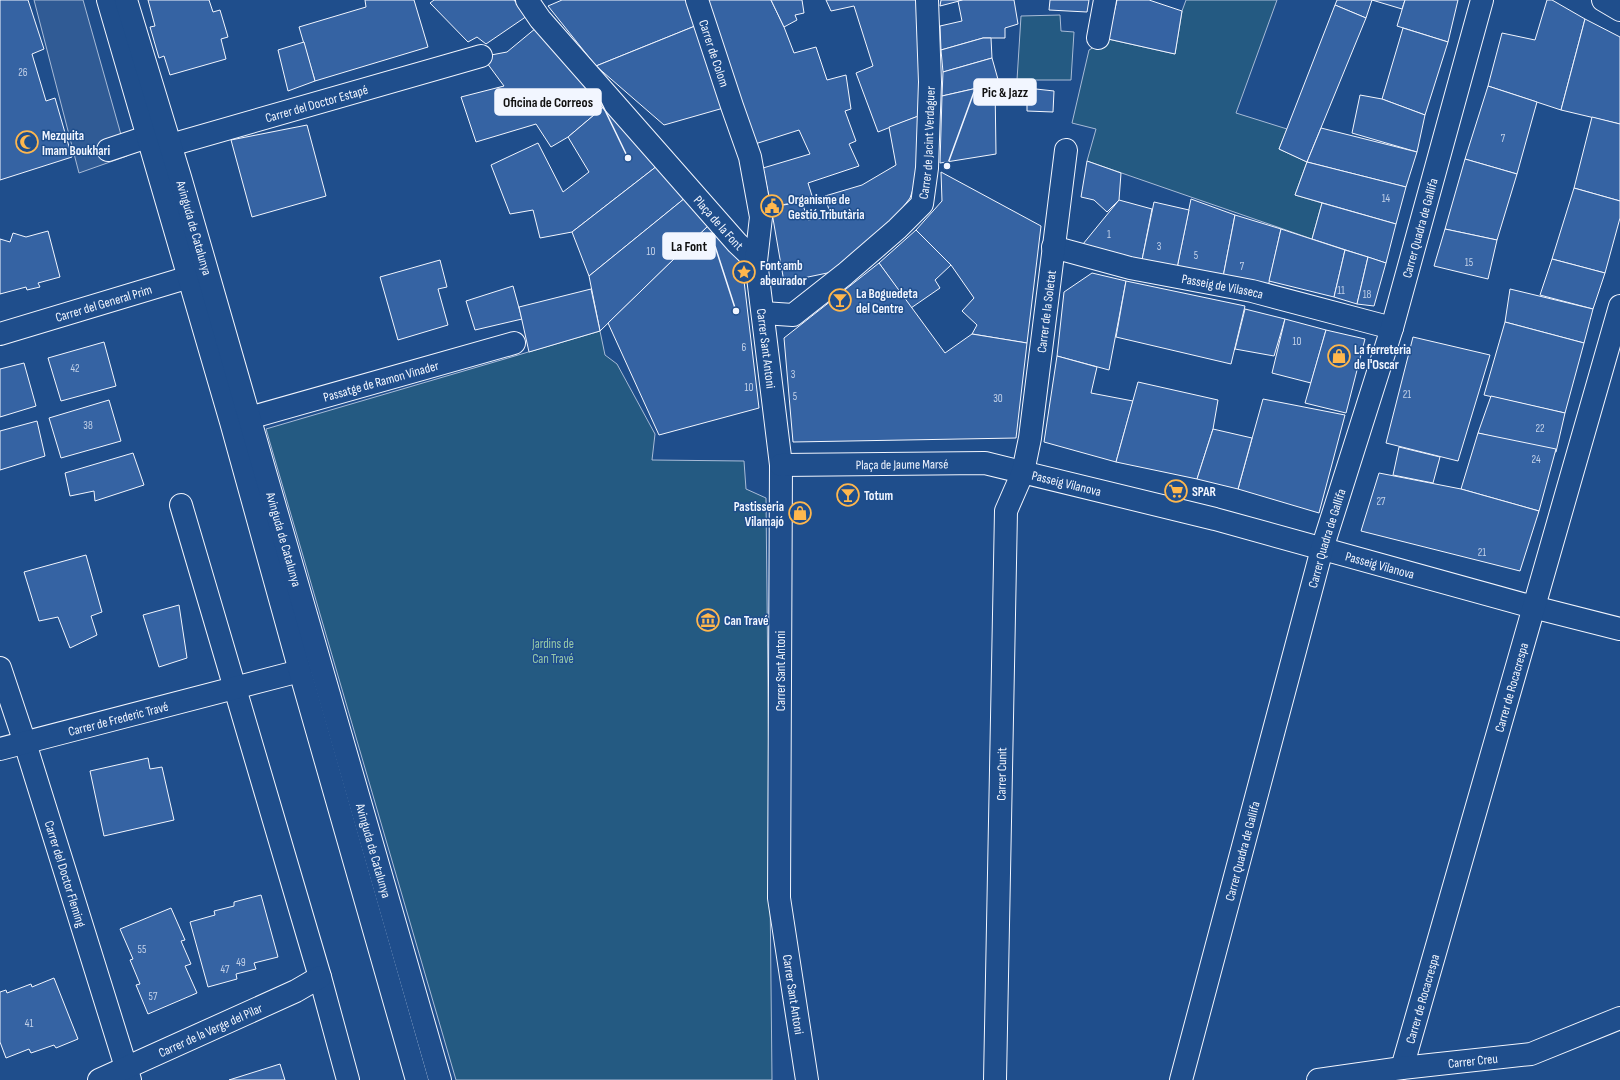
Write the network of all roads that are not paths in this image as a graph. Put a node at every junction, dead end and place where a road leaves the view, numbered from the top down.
1 (108, 0) edge
2 (126, 0) edge
3 (527, 0) edge
4 (697, 0) edge
5 (927, 0) edge
6 (1105, 0) edge
7 (1482, 0) edge
8 (1603, 0) edge
9 (1620, 10) edge
10 (1098, 38) dead end
11 (481, 56) dead end
12 (732, 106) joint
13 (156, 144) junction
14 (108, 150) dead end
15 (1066, 150) dead end
16 (1053, 247) junction
17 (756, 262) junction
18 (197, 274) junction
19 (1620, 306) edge
20 (763, 314) junction
21 (1392, 328) junction
22 (0, 334) edge
23 (514, 343) dead end
24 (249, 418) junction
25 (781, 465) junction
26 (1023, 472) junction
27 (181, 504) dead end
28 (1322, 549) junction
29 (1534, 607) junction
30 (1620, 629) edge
31 (0, 668) edge
32 (300, 671) junction
33 (235, 687) junction
34 (25, 743) junction
35 (0, 749) edge
36 (320, 977) junction
37 (1620, 1018) edge
38 (1402, 1068) junction
39 (128, 1073) edge
40 (99, 1080) edge
41 (348, 1080) edge
42 (417, 1080) edge
43 (440, 1080) edge
44 (807, 1080) edge
45 (995, 1080) edge
46 (1181, 1080) edge
47 (1318, 1080) edge

1 - 13 street, Avinguda de Catalunya
2 - 13 street, Avinguda de Catalunya
3 - 17 street, Plaça de la Font
4 - 12 street, Carrer de Colom
5 - 20 street, Carrer de Jacint Verdaguer
6 - 10 street
7 - 21 street, Carrer Quadra de Gallifa
8 - 9 street
11 - 13 street, Carrer del Doctor Estapé
12 - 17 street, Plaça de la Font
13 - 14 street, Carrer del Doctor Estapé
13 - 18 street, Avinguda de Catalunya
15 - 16 street, Carrer de la Soletat
16 - 21 street, Passeig de Vilaseca
16 - 26 street, Carrer de la Soletat
17 - 20 street, Carrer Sant Antoni
18 - 22 street, Carrer del General Prim
18 - 24 street, Avinguda de Catalunya
18 - 32 street, Avinguda de Catalunya
19 - 29 street, Carrer de Rocacrespa
20 - 25 street, Carrer Sant Antoni
21 - 28 street, Carrer Quadra de Gallifa
23 - 24 street, Passatge de Ramon Vinader
24 - 43 street, Avinguda de Catalunya
25 - 26 street, Plaça de Jaume Marsé
25 - 44 street, Carrer Sant Antoni
26 - 28 street, Passeig Vilanova
26 - 45 street, Carrer Cunit
27 - 33 street
28 - 29 street, Passeig Vilanova
28 - 46 street, Carrer Quadra de Gallifa
29 - 30 street, Passeig Vilanova
29 - 38 street, Carrer de Rocacrespa
31 - 34 street, Carrer del Doctor Fleming
32 - 33 street, Carrer de Frederic Travé
32 - 42 street, Avinguda de Catalunya
33 - 34 street, Carrer de Frederic Travé
33 - 36 street
34 - 35 street, Carrer de Frederic Travé
34 - 39 street, Carrer del Doctor Fleming
36 - 39 street, Carrer de la Verge del Pilar
36 - 41 street
37 - 38 street, Carrer Creu
38 - 47 street, Carrer Creu
39 - 40 street, Carrer de la Verge del Pilar

